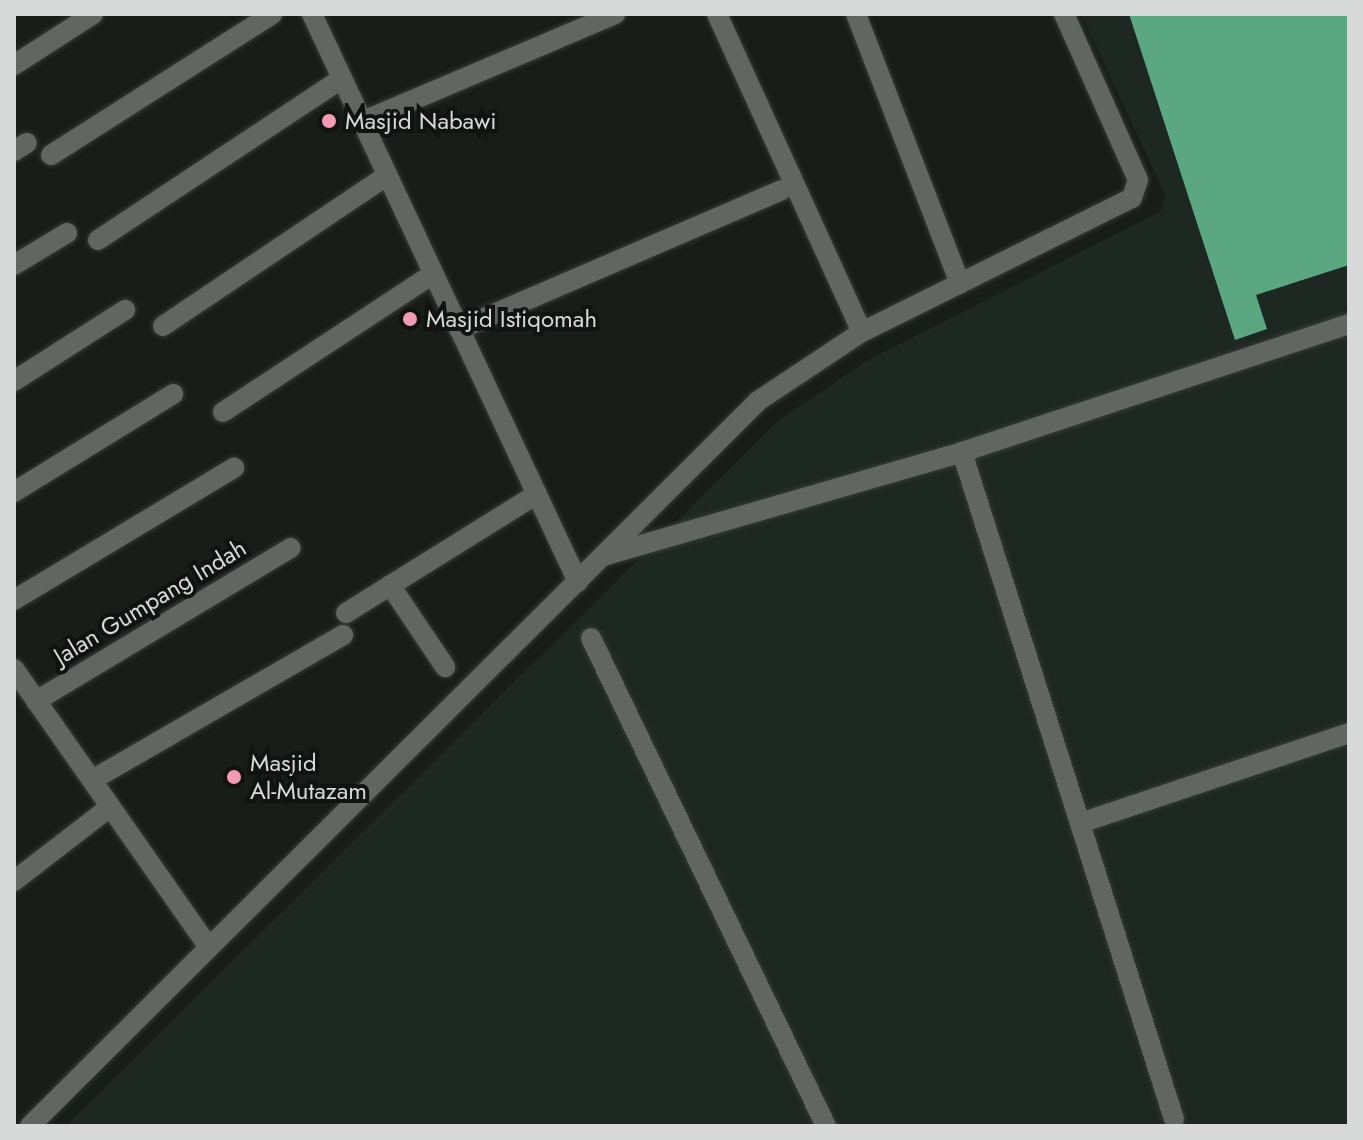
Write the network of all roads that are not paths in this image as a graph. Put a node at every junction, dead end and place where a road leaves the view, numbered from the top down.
1 (93, 14) edge
2 (272, 14) edge
3 (312, 14) edge
4 (615, 14) edge
5 (717, 14) edge
6 (856, 14) edge
7 (1064, 14) edge
8 (14, 65) edge
9 (340, 80) junction
10 (361, 122) junction
11 (51, 155) dead end
12 (385, 177) junction
13 (781, 190) dead end
14 (67, 233) dead end
15 (98, 240) dead end
16 (14, 265) edge
17 (433, 274) junction
18 (960, 284) junction
19 (125, 310) dead end
20 (1349, 324) edge
21 (163, 326) dead end
22 (459, 329) junction
23 (862, 332) junction
24 (14, 381) edge
25 (173, 394) dead end
26 (223, 412) dead end
27 (962, 452) junction
28 (234, 468) dead end
29 (14, 492) edge
30 (537, 494) junction
31 (291, 548) dead end
32 (606, 555) junction
33 (578, 582) junction
34 (390, 585) junction
35 (14, 600) edge
36 (346, 613) dead end
37 (343, 635) dead end
38 (591, 638) dead end
39 (445, 667) dead end
40 (15, 671) edge
41 (36, 701) junction
42 (1349, 733) edge
43 (92, 780) junction
44 (110, 807) junction
45 (1080, 823) junction
46 (14, 881) edge
47 (207, 945) junction
48 (1174, 1119) dead end
49 (30, 1126) edge
50 (826, 1126) edge

1 - 8 street
2 - 11 street
3 - 9 street
4 - 10 street
5 - 23 street
6 - 18 street
7 - 18 street
9 - 10 street
9 - 15 street
10 - 12 street
12 - 17 street
12 - 21 street
13 - 22 street
14 - 16 street
17 - 22 street
17 - 26 street
18 - 23 street
19 - 24 street
20 - 27 street
22 - 30 street
23 - 32 street
25 - 29 street
27 - 32 street
27 - 45 street
28 - 35 street
30 - 33 street
30 - 34 street
31 - 41 street, Jalan Gumpang Indah
32 - 33 street
33 - 47 street
34 - 36 street
34 - 39 street
37 - 43 street
38 - 50 street
40 - 41 street
41 - 43 street
42 - 45 street
43 - 44 street
44 - 46 street
44 - 47 street
45 - 48 street
47 - 49 street

